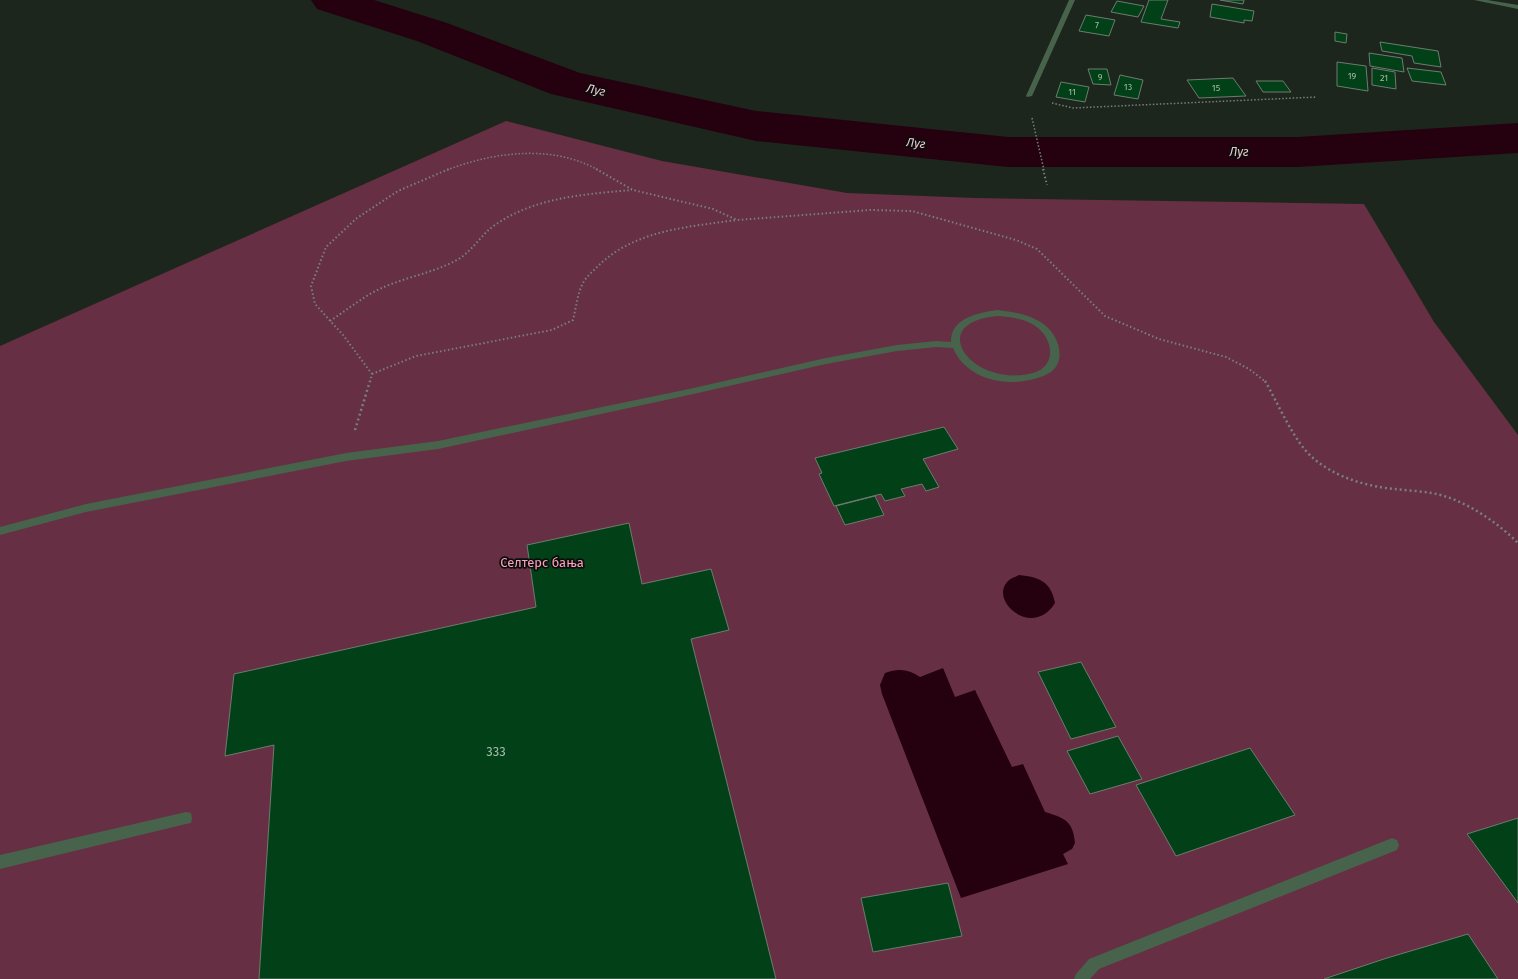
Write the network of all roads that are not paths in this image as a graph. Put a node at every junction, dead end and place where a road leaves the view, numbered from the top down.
1 (1072, 0) edge
2 (1477, 0) edge
3 (1518, 7) edge
4 (1029, 96) road end
5 (956, 345) junction
6 (0, 531) edge
7 (186, 818) dead end
8 (1392, 845) dead end
9 (0, 862) edge
10 (1081, 979) edge

1 - 4 street
2 - 3 street
5 - 5 street
5 - 6 street
7 - 9 street
8 - 10 street

